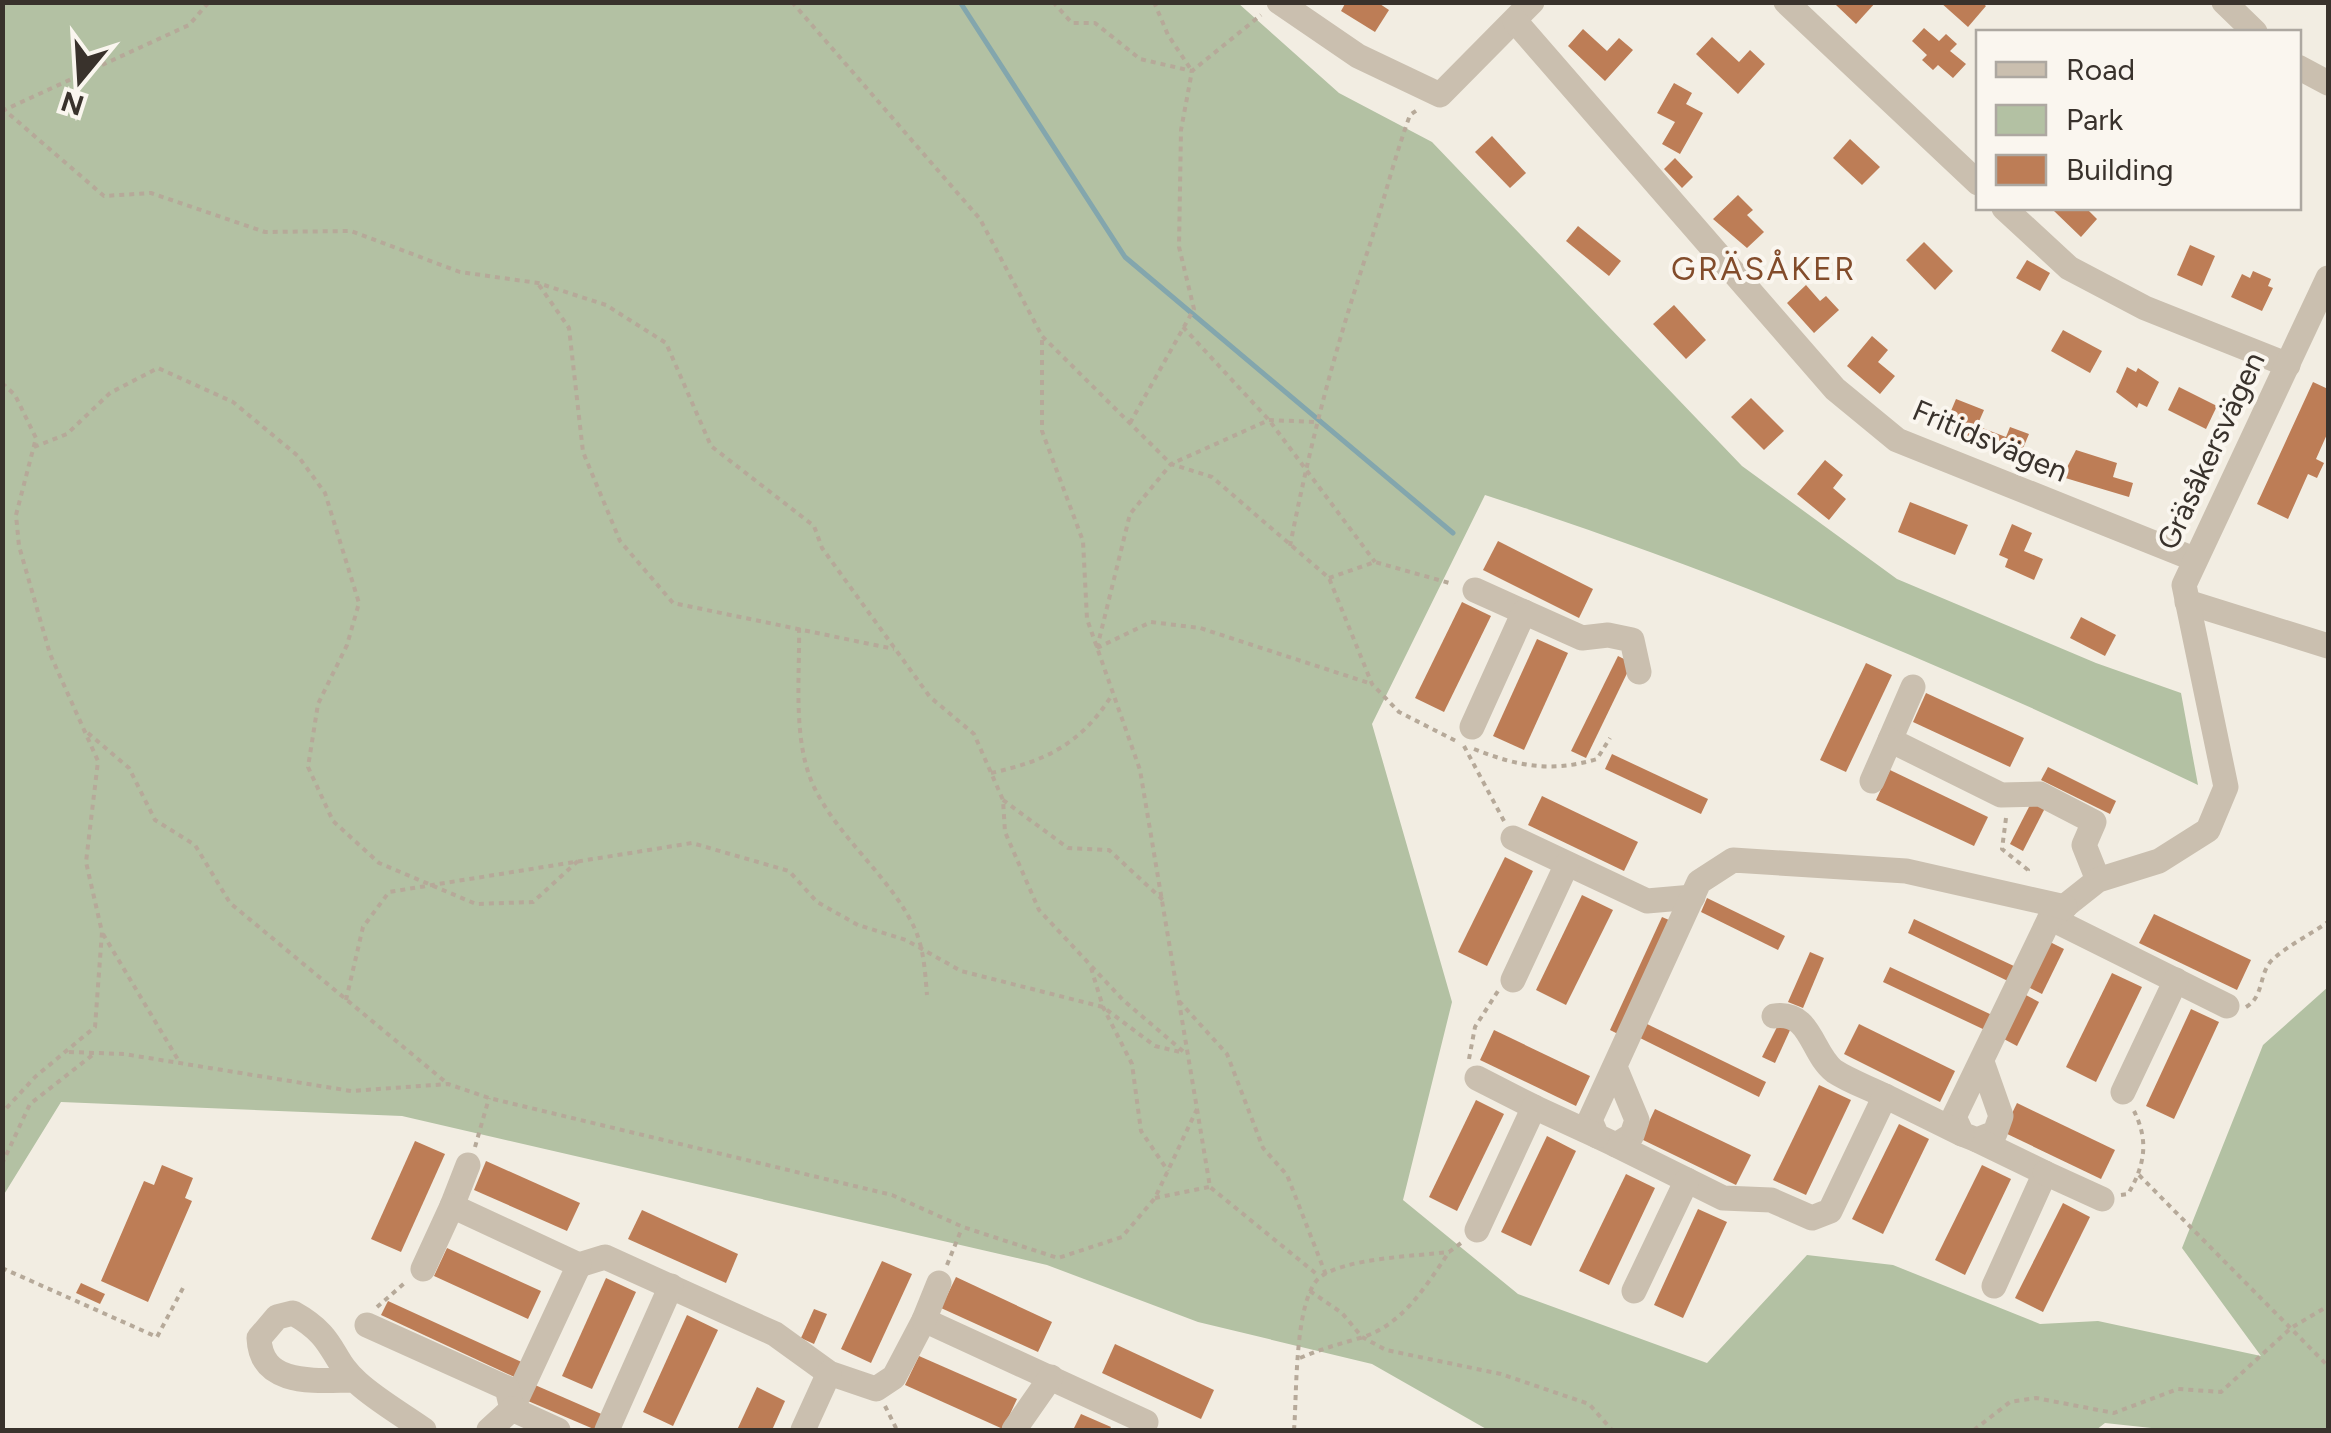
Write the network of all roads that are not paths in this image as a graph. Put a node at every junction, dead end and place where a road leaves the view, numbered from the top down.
1 (1786, 2) edge
2 (2224, 2) edge
3 (1270, 8) edge
4 (1523, 12) edge
5 (2253, 30) edge
6 (2301, 70) edge
7 (2328, 83) edge
8 (1976, 181) edge
9 (2006, 210) edge
10 (2328, 278) edge
11 (2318, 328) edge
12 (2288, 365) junction
13 (2194, 560) junction
14 (1476, 590) road end
15 (2187, 602) junction
16 (1524, 612) junction
17 (2328, 646) edge
18 (1639, 672) dead end
19 (1913, 686) dead end
20 (1468, 736) road end
21 (1890, 740) junction
22 (1872, 781) dead end
23 (1513, 838) road end
24 (1567, 864) junction
25 (2098, 880) junction
26 (1692, 897) junction
27 (2057, 912) junction
28 (1513, 980) road end
29 (2176, 980) junction
30 (2227, 1006) road end
31 (1774, 1016) dead end
32 (1982, 1062) junction
33 (1615, 1067) junction
34 (1477, 1078) road end
35 (2124, 1092) road end
36 (1885, 1096) junction
37 (1534, 1107) junction
38 (1970, 1137) junction
39 (1606, 1141) junction
40 (468, 1165) dead end
41 (2045, 1173) junction
42 (1687, 1180) junction
43 (2102, 1199) road end
44 (452, 1206) junction
45 (1477, 1230) road end
46 (579, 1265) junction
47 (423, 1269) dead end
48 (939, 1283) road end
49 (671, 1286) junction
50 (1994, 1286) dead end
51 (1634, 1292) dead end
52 (924, 1320) junction
53 (367, 1324) dead end
54 (830, 1373) junction
55 (1051, 1377) junction
56 (354, 1380) dead end
57 (512, 1409) junction
58 (1152, 1428) edge
59 (424, 1430) edge
60 (489, 1430) edge
61 (558, 1430) edge
62 (607, 1430) edge
63 (804, 1430) edge
64 (1014, 1430) edge

1 - 8 street
2 - 5 street
3 - 4 street
4 - 13 street, Fritidsvägen
6 - 7 street
9 - 12 street
10 - 11 street, Gräsåkersvägen
11 - 12 street, Gräsåkersvägen
12 - 13 street, Gräsåkersvägen
13 - 15 street, Gräsåkersvägen
14 - 16 street
15 - 17 street
15 - 25 street, Gräsåkersvägen
16 - 18 street
16 - 20 street
19 - 21 street
21 - 22 street
21 - 25 street
23 - 24 street
24 - 26 street
24 - 28 street
25 - 27 street, Gräsåkersvägen
26 - 27 street
26 - 33 street
27 - 29 street
27 - 32 street, Gräsåkersvägen
29 - 30 street
29 - 35 street
31 - 36 street
32 - 38 street, Gräsåkersvägen
32 - 38 street
33 - 39 street
33 - 39 street
34 - 37 street
36 - 38 street
36 - 42 street
37 - 39 street
37 - 45 street
38 - 41 street
39 - 42 street
40 - 44 street
41 - 43 street
41 - 50 street
42 - 51 street
44 - 46 street
44 - 47 street
46 - 49 street
46 - 57 street
48 - 52 street
49 - 54 street
49 - 62 street
52 - 54 street
52 - 55 street
53 - 57 street
54 - 63 street
55 - 58 street
55 - 64 street
56 - 59 street
57 - 60 street
57 - 61 street

